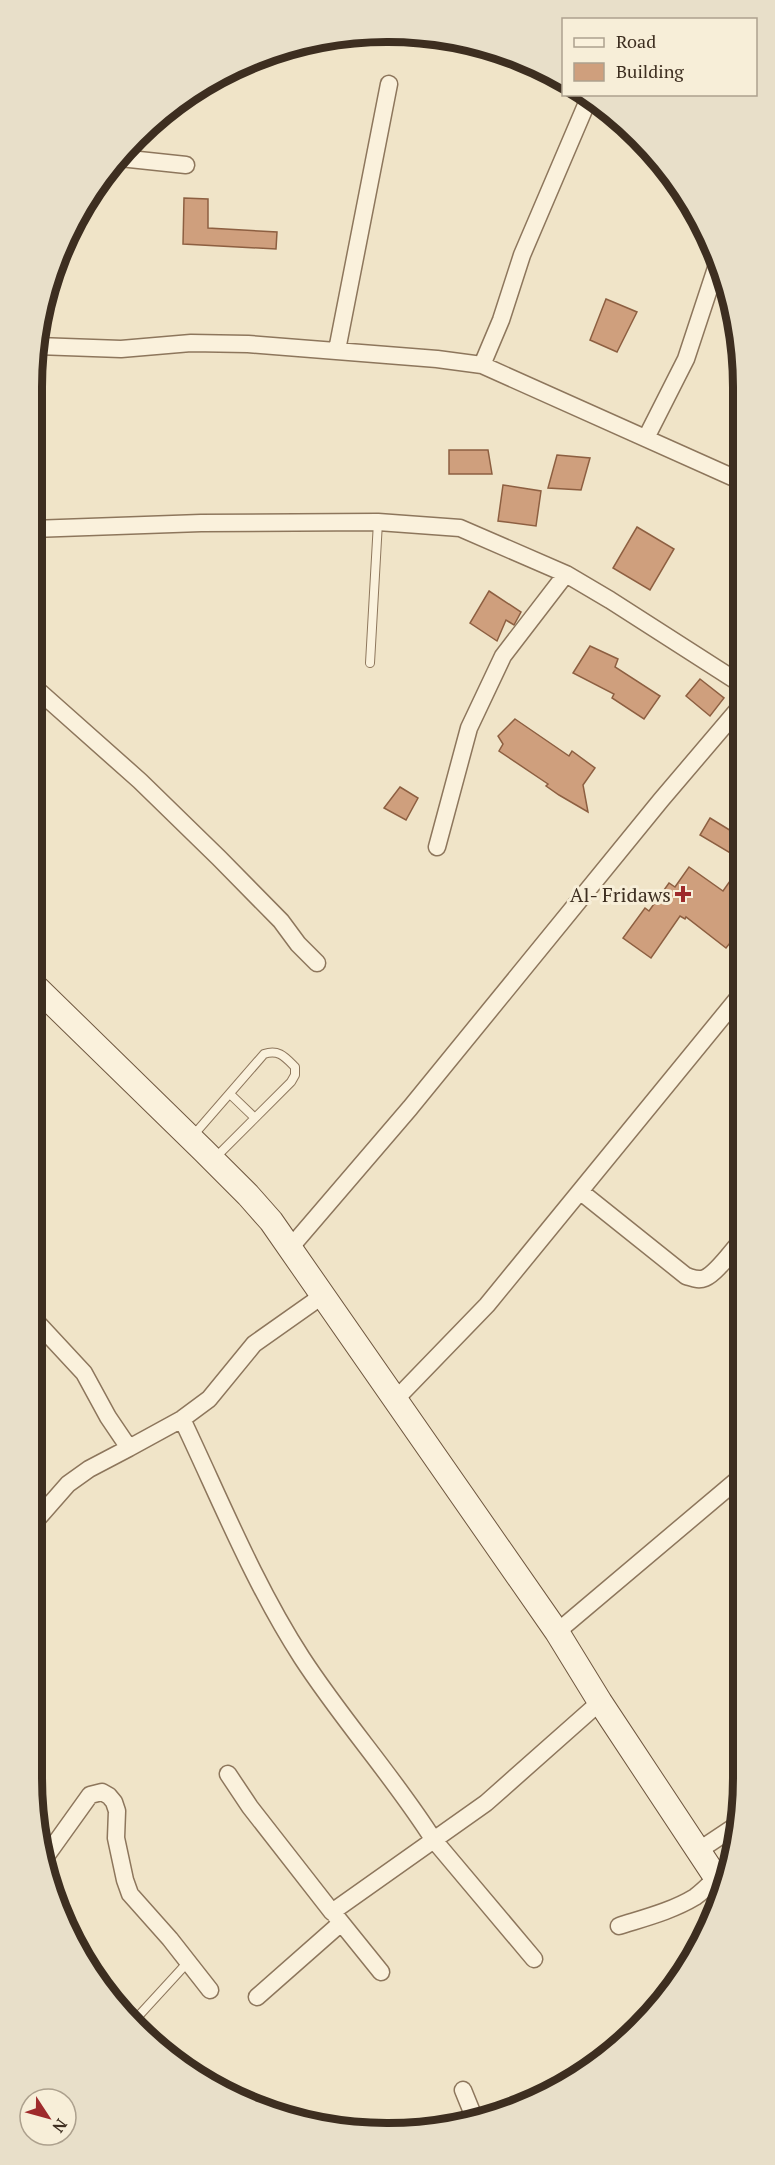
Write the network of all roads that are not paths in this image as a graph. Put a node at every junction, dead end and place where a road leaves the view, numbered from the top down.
1 (389, 84) dead end
2 (586, 105) edge
3 (129, 159) edge
4 (186, 165) dead end
5 (714, 274) edge
6 (45, 346) edge
7 (337, 350) junction
8 (482, 365) junction
9 (646, 438) junction
10 (733, 477) edge
11 (378, 522) junction
12 (42, 529) edge
13 (566, 574) junction
14 (370, 663) dead end
15 (733, 679) edge
16 (42, 694) edge
17 (733, 715) edge
18 (437, 848) dead end
19 (317, 963) dead end
20 (42, 993) edge
21 (733, 1004) edge
22 (230, 1094) junction
23 (254, 1117) junction
24 (191, 1138) junction
25 (213, 1160) junction
26 (581, 1192) junction
27 (290, 1248) junction
28 (733, 1250) edge
29 (322, 1296) junction
30 (42, 1328) edge
31 (396, 1399) junction
32 (182, 1419) junction
33 (129, 1448) junction
34 (733, 1483) edge
35 (42, 1514) edge
36 (557, 1632) junction
37 (600, 1702) junction
38 (228, 1774) dead end
39 (729, 1831) edge
40 (433, 1839) junction
41 (50, 1850) edge
42 (698, 1851) junction
43 (718, 1879) edge
44 (716, 1885) edge
45 (337, 1917) junction
46 (619, 1926) dead end
47 (534, 1959) dead end
48 (188, 1962) junction
49 (381, 1972) dead end
50 (210, 1990) dead end
51 (257, 1997) dead end
52 (138, 2016) edge
53 (463, 2090) dead end
54 (472, 2112) edge

1 - 7 street
2 - 8 street
3 - 4 street
5 - 9 street
6 - 7 street
7 - 8 street
8 - 9 street
9 - 10 street
11 - 12 street
11 - 13 street
11 - 14 lane
13 - 15 street
13 - 18 street
16 - 19 street
17 - 27 street
20 - 24 street
21 - 26 street
22 - 23 lane
22 - 23 lane
22 - 24 lane
23 - 25 lane
24 - 25 street
25 - 27 street
26 - 28 street
26 - 31 street
27 - 29 street
29 - 31 street
29 - 32 street
30 - 33 street
31 - 36 street
32 - 33 street
32 - 40 street
33 - 35 street
34 - 36 street
36 - 37 street
37 - 40 street
37 - 42 street
38 - 45 street
39 - 42 street
40 - 45 street
40 - 47 street
41 - 48 street
42 - 43 street
44 - 46 street
45 - 49 street
45 - 51 street
48 - 50 street
48 - 52 lane
53 - 54 street

